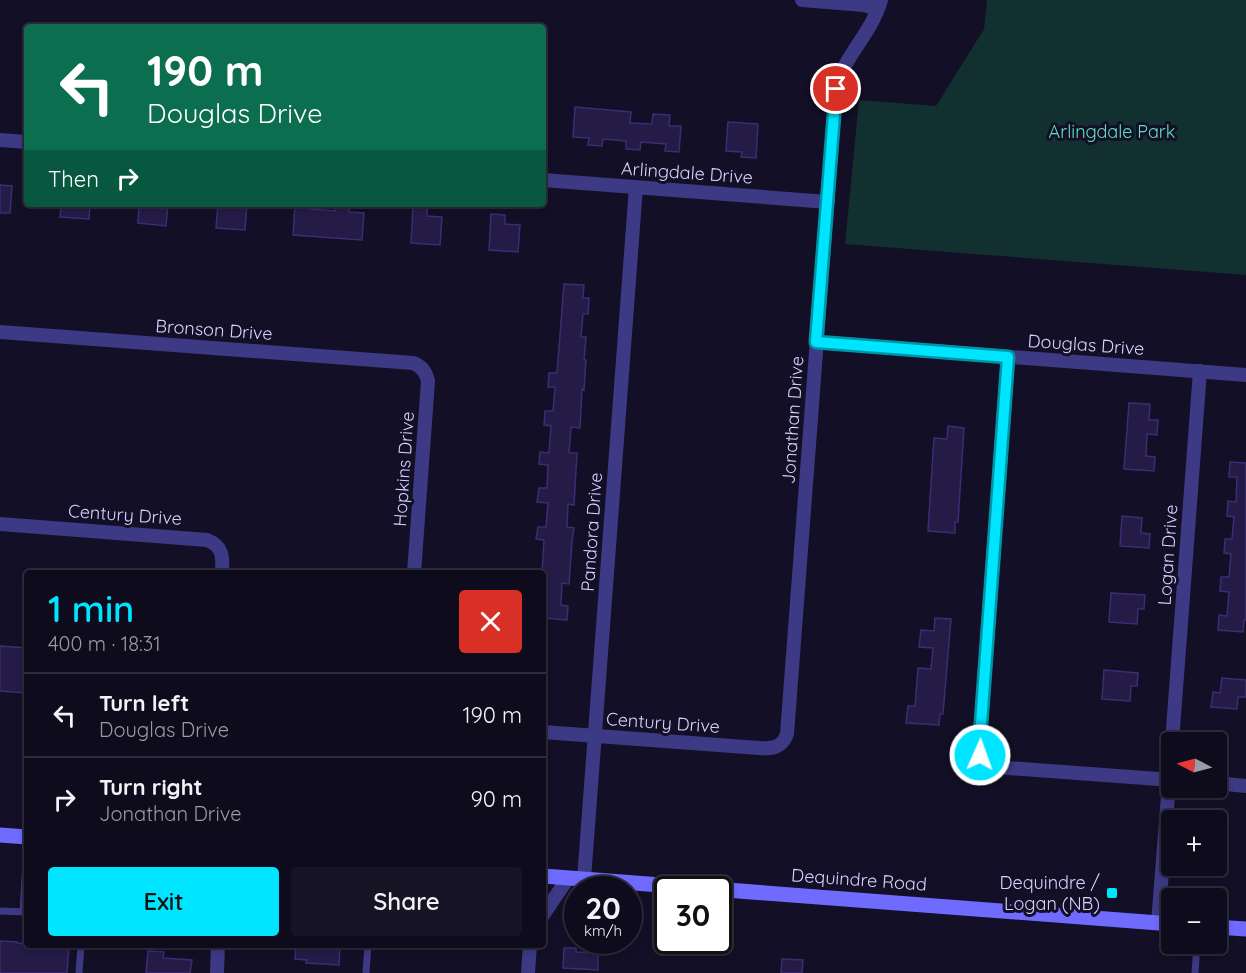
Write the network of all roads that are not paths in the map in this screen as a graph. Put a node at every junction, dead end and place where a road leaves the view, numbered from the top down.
1 (802, 0) edge
2 (880, 5) edge
3 (0, 140) edge
4 (24, 142) edge
5 (546, 180) edge
6 (636, 187) junction
7 (828, 202) junction
8 (0, 332) edge
9 (816, 342) junction
10 (1008, 357) junction
11 (423, 369) joint
12 (1200, 371) junction
13 (1246, 375) edge
14 (0, 524) edge
15 (222, 570) edge
16 (414, 570) edge
17 (546, 732) edge
18 (1173, 732) edge
19 (595, 736) junction
20 (780, 745) joint
21 (1161, 779) edge
22 (1227, 784) edge
23 (1246, 786) edge
24 (1169, 798) edge
25 (0, 835) edge
26 (24, 837) edge
27 (546, 876) edge
28 (576, 876) edge
29 (564, 878) edge
30 (642, 884) edge
31 (1166, 888) edge
32 (564, 892) edge
33 (0, 911) edge
34 (24, 912) edge
35 (546, 912) edge
36 (1161, 923) edge
37 (1227, 928) edge
38 (1246, 929) edge
39 (81, 948) edge
40 (218, 948) edge
41 (368, 948) edge
42 (530, 948) edge
43 (1196, 954) edge
44 (79, 973) edge
45 (217, 973) edge
46 (366, 973) edge
47 (528, 973) edge
48 (1195, 973) edge

1 - 2 street
2 - 7 street, Jonathan Drive
3 - 4 street
5 - 6 street, Arlingdale Drive
6 - 7 street, Arlingdale Drive
6 - 19 street, Pandora Drive
7 - 9 street, Jonathan Drive
8 - 11 street, Bronson Drive
9 - 10 street, Douglas Drive
9 - 20 street, Jonathan Drive
10 - 12 street, Douglas Drive
10 - 21 street
11 - 16 street, Hopkins Drive
12 - 13 street, Douglas Drive
12 - 18 street, Logan Drive
14 - 15 street, Century Drive
17 - 19 street, Century Drive
19 - 20 street, Century Drive
19 - 28 street, Pandora Drive
22 - 23 street
24 - 31 street, Logan Drive
25 - 26 main road
27 - 29 main road, Dequindre Road
30 - 36 main road, Dequindre Road
32 - 35 street
33 - 34 lane
37 - 38 main road
39 - 44 lane
40 - 45 street
41 - 46 lane
42 - 47 street
43 - 48 lane

